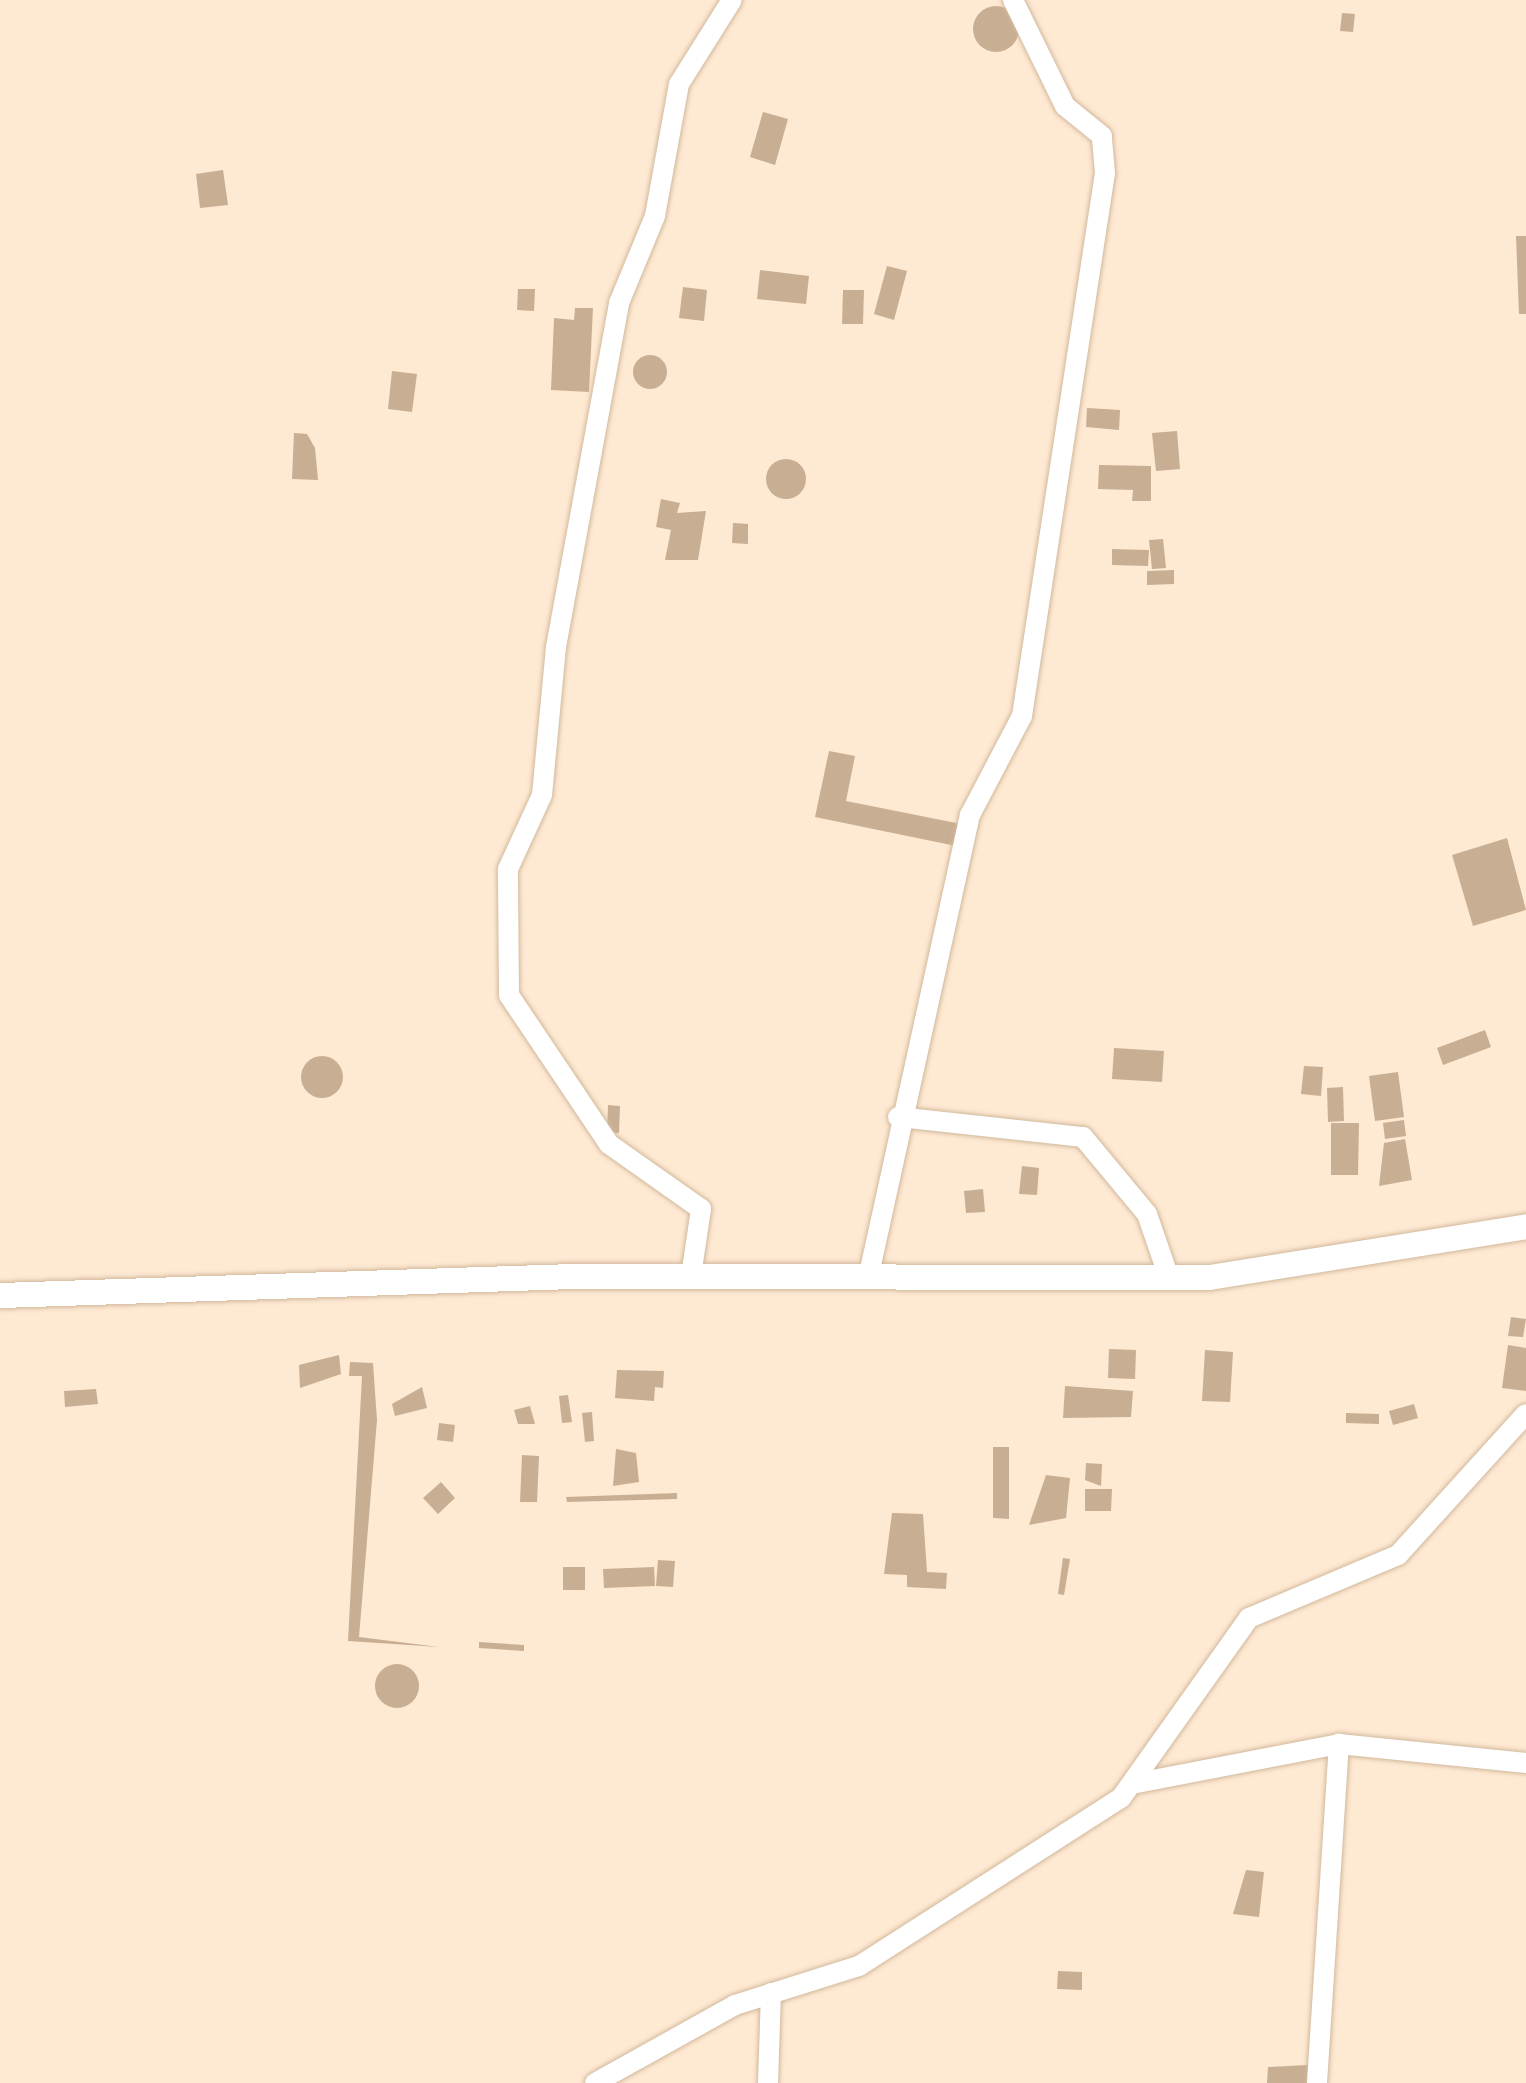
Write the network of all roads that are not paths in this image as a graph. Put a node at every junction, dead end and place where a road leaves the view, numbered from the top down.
1 (732, 0) edge
2 (1013, 0) edge
3 (898, 1117) junction
4 (1526, 1226) edge
5 (870, 1274) junction
6 (691, 1276) junction
7 (1169, 1278) junction
8 (0, 1294) edge
9 (1526, 1414) edge
10 (1339, 1744) junction
11 (1526, 1763) edge
12 (1136, 1783) junction
13 (771, 1992) junction
14 (595, 2083) edge
15 (768, 2083) edge
16 (1317, 2083) edge

1 - 6 street
2 - 3 street
3 - 5 street
3 - 7 street
4 - 7 street
5 - 6 street
5 - 7 street
6 - 8 street
9 - 12 street
10 - 11 street
10 - 12 street
10 - 16 street
12 - 13 street
13 - 14 street
13 - 15 street

